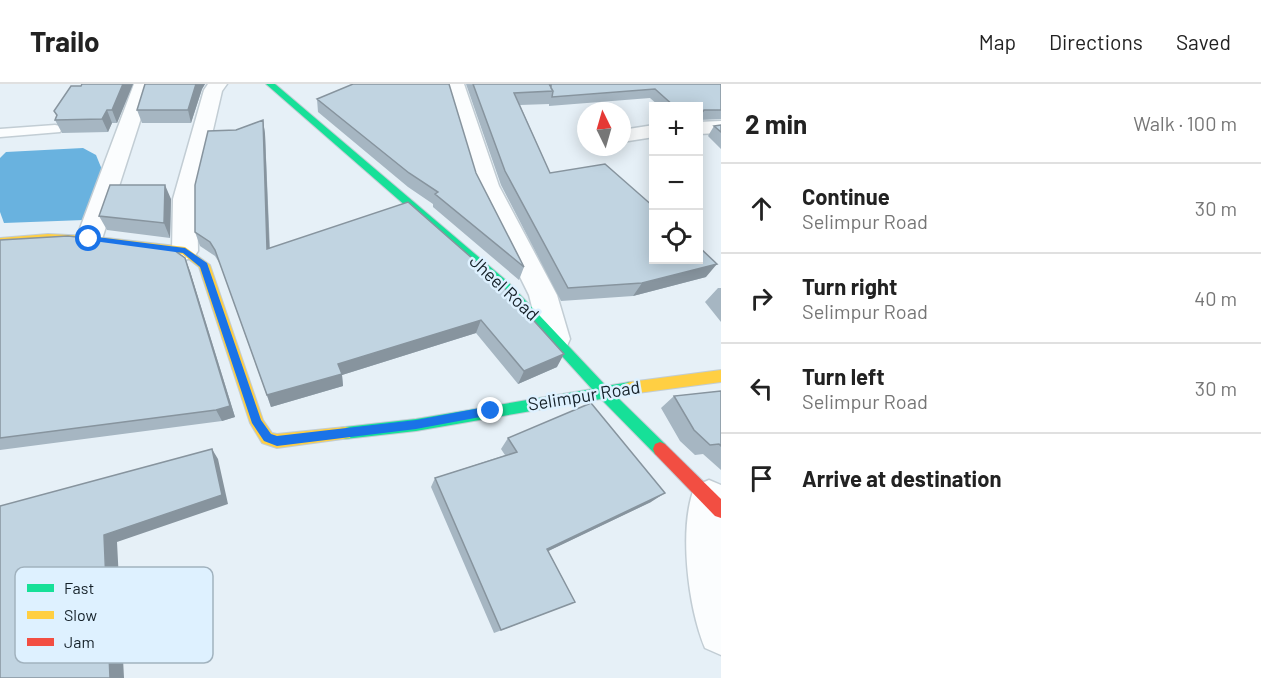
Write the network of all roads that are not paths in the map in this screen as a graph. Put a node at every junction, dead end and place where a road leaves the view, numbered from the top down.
1 (143, 84) edge
2 (218, 84) edge
3 (270, 84) edge
4 (455, 84) edge
5 (721, 127) edge
6 (703, 128) edge
7 (55, 129) edge
8 (649, 132) edge
9 (0, 133) edge
10 (631, 135) edge
11 (89, 239) junction
12 (0, 242) edge
13 (185, 251) junction
14 (555, 339) junction
15 (721, 376) edge
16 (603, 392) junction
17 (715, 505) edge
18 (721, 632) edge

1 - 11 street
2 - 13 street
3 - 14 street, Jheel Road
4 - 14 street
5 - 6 street
7 - 9 lane
8 - 10 street
11 - 12 street
11 - 13 street
13 - 16 street, Selimpur Road
14 - 16 street, Jheel Road
15 - 16 street, Selimpur Road
16 - 17 street, Jheel Road
17 - 18 street

